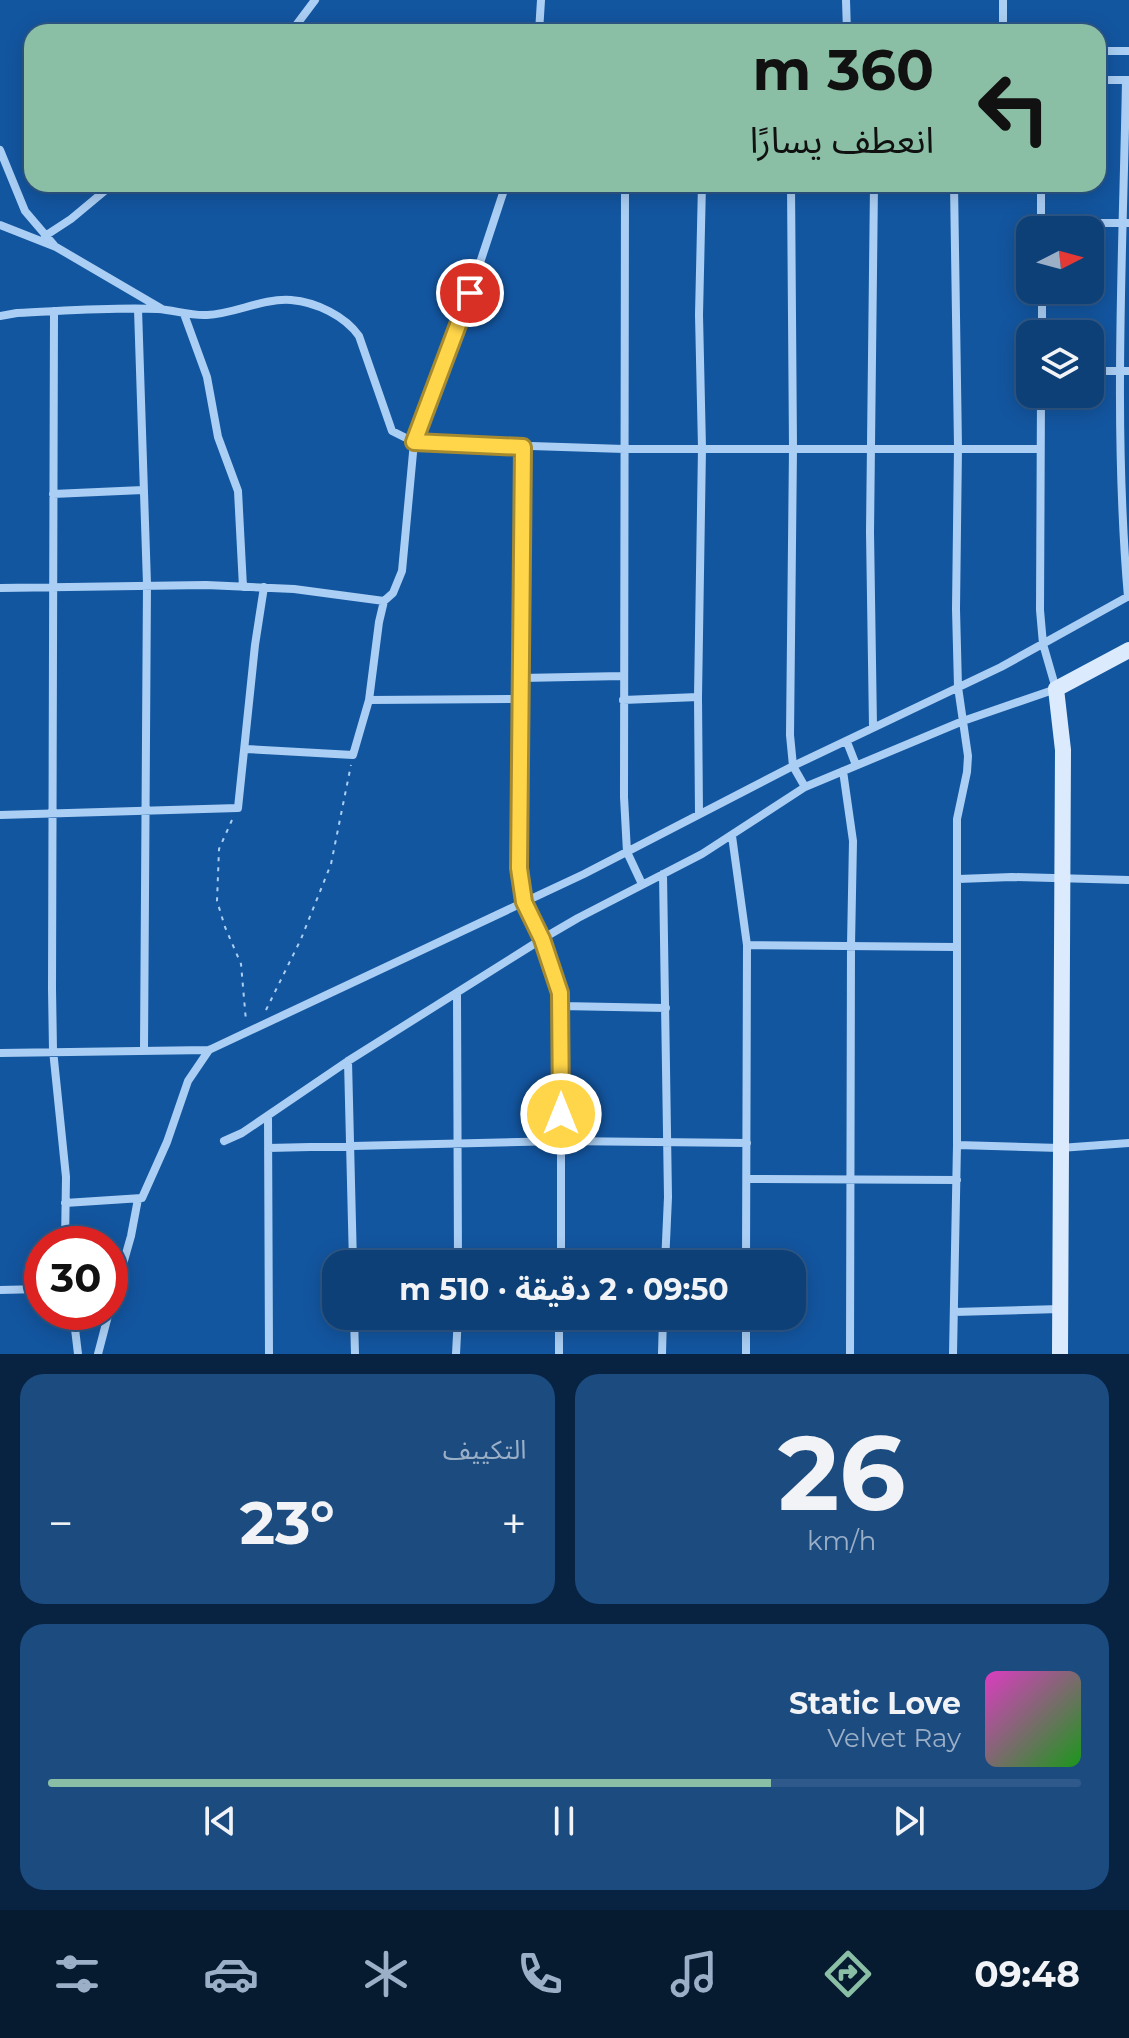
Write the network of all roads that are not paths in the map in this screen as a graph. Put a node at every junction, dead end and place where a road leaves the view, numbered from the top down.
1 (315, 0) edge
2 (541, 0) edge
3 (846, 0) edge
4 (1003, 0) edge
5 (297, 24) edge
6 (540, 24) edge
7 (847, 24) edge
8 (1003, 24) edge
9 (1106, 51) edge
10 (1129, 51) edge
11 (1106, 80) edge
12 (1128, 80) edge
13 (0, 150) edge
14 (103, 192) edge
15 (503, 192) edge
16 (625, 192) edge
17 (702, 192) edge
18 (791, 192) edge
19 (874, 192) edge
20 (954, 192) edge
21 (1041, 192) edge
22 (1041, 216) edge
23 (1126, 223) edge
24 (1104, 224) edge
25 (0, 225) edge
26 (45, 236) junction
27 (56, 247) junction
28 (138, 309) junction
29 (163, 309) junction
30 (54, 311) junction
31 (184, 314) junction
32 (0, 316) edge
33 (1104, 371) edge
34 (1125, 371) edge
35 (1041, 408) edge
36 (414, 442) junction
37 (523, 447) junction
38 (958, 447) junction
39 (702, 448) junction
40 (793, 448) junction
41 (872, 448) junction
42 (624, 449) junction
43 (1040, 449) junction
44 (143, 490) junction
45 (53, 494) junction
46 (147, 584) junction
47 (52, 587) junction
48 (243, 587) junction
49 (264, 587) junction
50 (0, 588) edge
51 (1128, 596) edge
52 (384, 601) junction
53 (1043, 644) junction
54 (1129, 650) edge
55 (623, 676) junction
56 (521, 678) junction
57 (958, 687) junction
58 (1056, 689) junction
59 (698, 697) junction
60 (521, 699) junction
61 (369, 700) junction
62 (623, 700) junction
63 (963, 721) junction
64 (873, 727) junction
65 (847, 742) junction
66 (245, 749) junction
67 (856, 765) junction
68 (793, 766) junction
69 (843, 771) junction
70 (805, 787) junction
71 (147, 811) junction
72 (53, 814) junction
73 (699, 814) junction
74 (0, 815) edge
75 (732, 836) junction
76 (627, 852) junction
77 (663, 874) junction
78 (1062, 878) junction
79 (958, 879) junction
80 (1129, 880) edge
81 (642, 884) junction
82 (524, 902) junction
83 (542, 939) junction
84 (747, 945) junction
85 (851, 945) junction
86 (956, 947) junction
87 (457, 994) junction
88 (561, 1006) junction
89 (666, 1008) junction
90 (144, 1049) junction
91 (53, 1050) junction
92 (209, 1050) junction
93 (0, 1053) edge
94 (348, 1061) junction
95 (268, 1116) junction
96 (224, 1141) dead end
97 (561, 1141) junction
98 (667, 1141) junction
99 (747, 1143) junction
100 (1129, 1143) edge
101 (458, 1144) junction
102 (957, 1145) junction
103 (351, 1146) junction
104 (268, 1148) junction
105 (1060, 1148) junction
106 (747, 1179) junction
107 (851, 1179) junction
108 (957, 1180) junction
109 (138, 1199) junction
110 (65, 1203) junction
111 (65, 1226) edge
112 (128, 1247) edge
113 (353, 1250) edge
114 (458, 1250) edge
115 (561, 1250) edge
116 (665, 1250) edge
117 (746, 1250) edge
118 (24, 1289) edge
119 (0, 1290) edge
120 (1060, 1309) junction
121 (954, 1312) junction
122 (75, 1330) edge
123 (105, 1330) edge
124 (354, 1330) edge
125 (457, 1330) edge
126 (559, 1330) edge
127 (663, 1330) edge
128 (746, 1330) edge
129 (78, 1354) edge
130 (98, 1354) edge
131 (269, 1354) edge
132 (355, 1354) edge
133 (456, 1354) edge
134 (559, 1354) edge
135 (662, 1354) edge
136 (746, 1354) edge
137 (850, 1354) edge
138 (953, 1354) edge
139 (1060, 1354) edge

1 - 5 street
2 - 6 street
3 - 7 street
4 - 8 street
9 - 10 street
11 - 12 street
12 - 23 street
13 - 26 street
14 - 26 street
15 - 36 street
16 - 42 street
17 - 39 street
18 - 40 street
19 - 41 street
20 - 38 street
21 - 22 street
23 - 24 street
23 - 34 street
25 - 27 street
26 - 27 street
27 - 29 street
28 - 29 street
28 - 30 street
28 - 44 street
29 - 31 street
30 - 32 street
30 - 45 street
31 - 36 street
31 - 48 street
33 - 34 street
34 - 51 street
35 - 43 street
36 - 37 street
36 - 52 street
37 - 42 street
37 - 56 street
38 - 41 street
38 - 43 street
38 - 57 street
39 - 40 street
39 - 42 street
39 - 59 street
40 - 41 street
40 - 68 street
41 - 64 street
42 - 55 street
43 - 53 street
44 - 45 street
44 - 46 street
45 - 47 street
46 - 47 street
46 - 48 street
46 - 71 street
47 - 50 street
47 - 72 street
48 - 49 street
49 - 52 street
49 - 66 street
51 - 53 street
52 - 61 street
53 - 57 street
53 - 58 street
54 - 58 street
55 - 56 street
55 - 62 street
56 - 60 street
57 - 63 street
57 - 64 street
58 - 63 street
58 - 78 street
59 - 62 street
59 - 73 street
60 - 61 street
60 - 82 street
61 - 66 street
62 - 76 street
63 - 67 street
63 - 79 street
64 - 65 street
65 - 67 street
65 - 68 street
66 - 71 street
67 - 69 street
68 - 70 street
68 - 73 street
69 - 70 street
69 - 85 street
70 - 75 street
71 - 72 street
71 - 90 street
72 - 74 street
72 - 91 street
73 - 76 street
75 - 77 street
75 - 84 street
76 - 81 street
76 - 82 street
77 - 81 street
77 - 89 street
78 - 79 street
78 - 80 street
78 - 105 street
79 - 86 street
81 - 83 street
82 - 83 street
82 - 92 street
83 - 87 street
83 - 88 street
84 - 85 street
84 - 99 street
85 - 86 street
85 - 107 street
86 - 102 street
87 - 94 street
87 - 101 street
88 - 89 street
88 - 97 street
89 - 98 street
90 - 91 street
90 - 92 street
91 - 93 street
91 - 110 street
92 - 109 street
94 - 95 street
94 - 103 street
95 - 96 street
95 - 104 street
97 - 98 street
97 - 101 street
97 - 115 street
98 - 99 street
98 - 116 street
99 - 106 street
100 - 105 street
101 - 103 street
101 - 114 street
102 - 105 street
102 - 108 street
103 - 104 street
103 - 113 street
104 - 131 street
105 - 120 street
106 - 107 street
106 - 117 street
107 - 108 street
107 - 137 street
108 - 121 street
109 - 110 street
109 - 112 street
110 - 111 street
118 - 119 street
120 - 121 street
120 - 139 street
121 - 138 street
122 - 129 street
123 - 130 street
124 - 132 street
125 - 133 street
126 - 134 street
127 - 135 street
128 - 136 street

